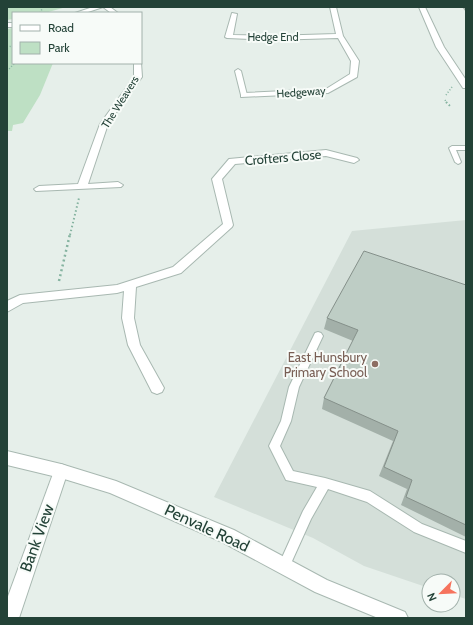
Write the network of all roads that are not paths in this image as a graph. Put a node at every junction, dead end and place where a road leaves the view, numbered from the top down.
1 (100, 7) edge
2 (333, 7) edge
3 (422, 7) edge
4 (82, 12) edge
5 (234, 14) dead end
6 (340, 36) junction
7 (138, 64) edge
8 (238, 71) dead end
9 (466, 86) edge
10 (244, 95) joint
11 (466, 148) edge
12 (354, 160) dead end
13 (458, 162) dead end
14 (118, 185) dead end
15 (82, 186) junction
16 (39, 189) dead end
17 (130, 285) junction
18 (7, 307) edge
19 (318, 336) dead end
20 (157, 388) dead end
21 (7, 458) edge
22 (61, 471) junction
23 (326, 483) junction
24 (466, 547) edge
25 (284, 566) junction
26 (10, 610) edge
27 (399, 618) edge

1 - 4 street
2 - 6 street, Hedgeway
3 - 9 street
5 - 6 street, Hedge End
6 - 10 street, Hedgeway
7 - 15 street, The Weavers
8 - 10 lane
11 - 13 lane
12 - 17 street, Crofters Close
14 - 15 street
15 - 16 street
17 - 18 street, Crofters Close
17 - 20 street
19 - 23 lane
21 - 22 street, Penvale Road
22 - 25 street, Penvale Road
22 - 26 street, Bank View
23 - 24 lane
23 - 25 lane
25 - 27 street, Penvale Road

